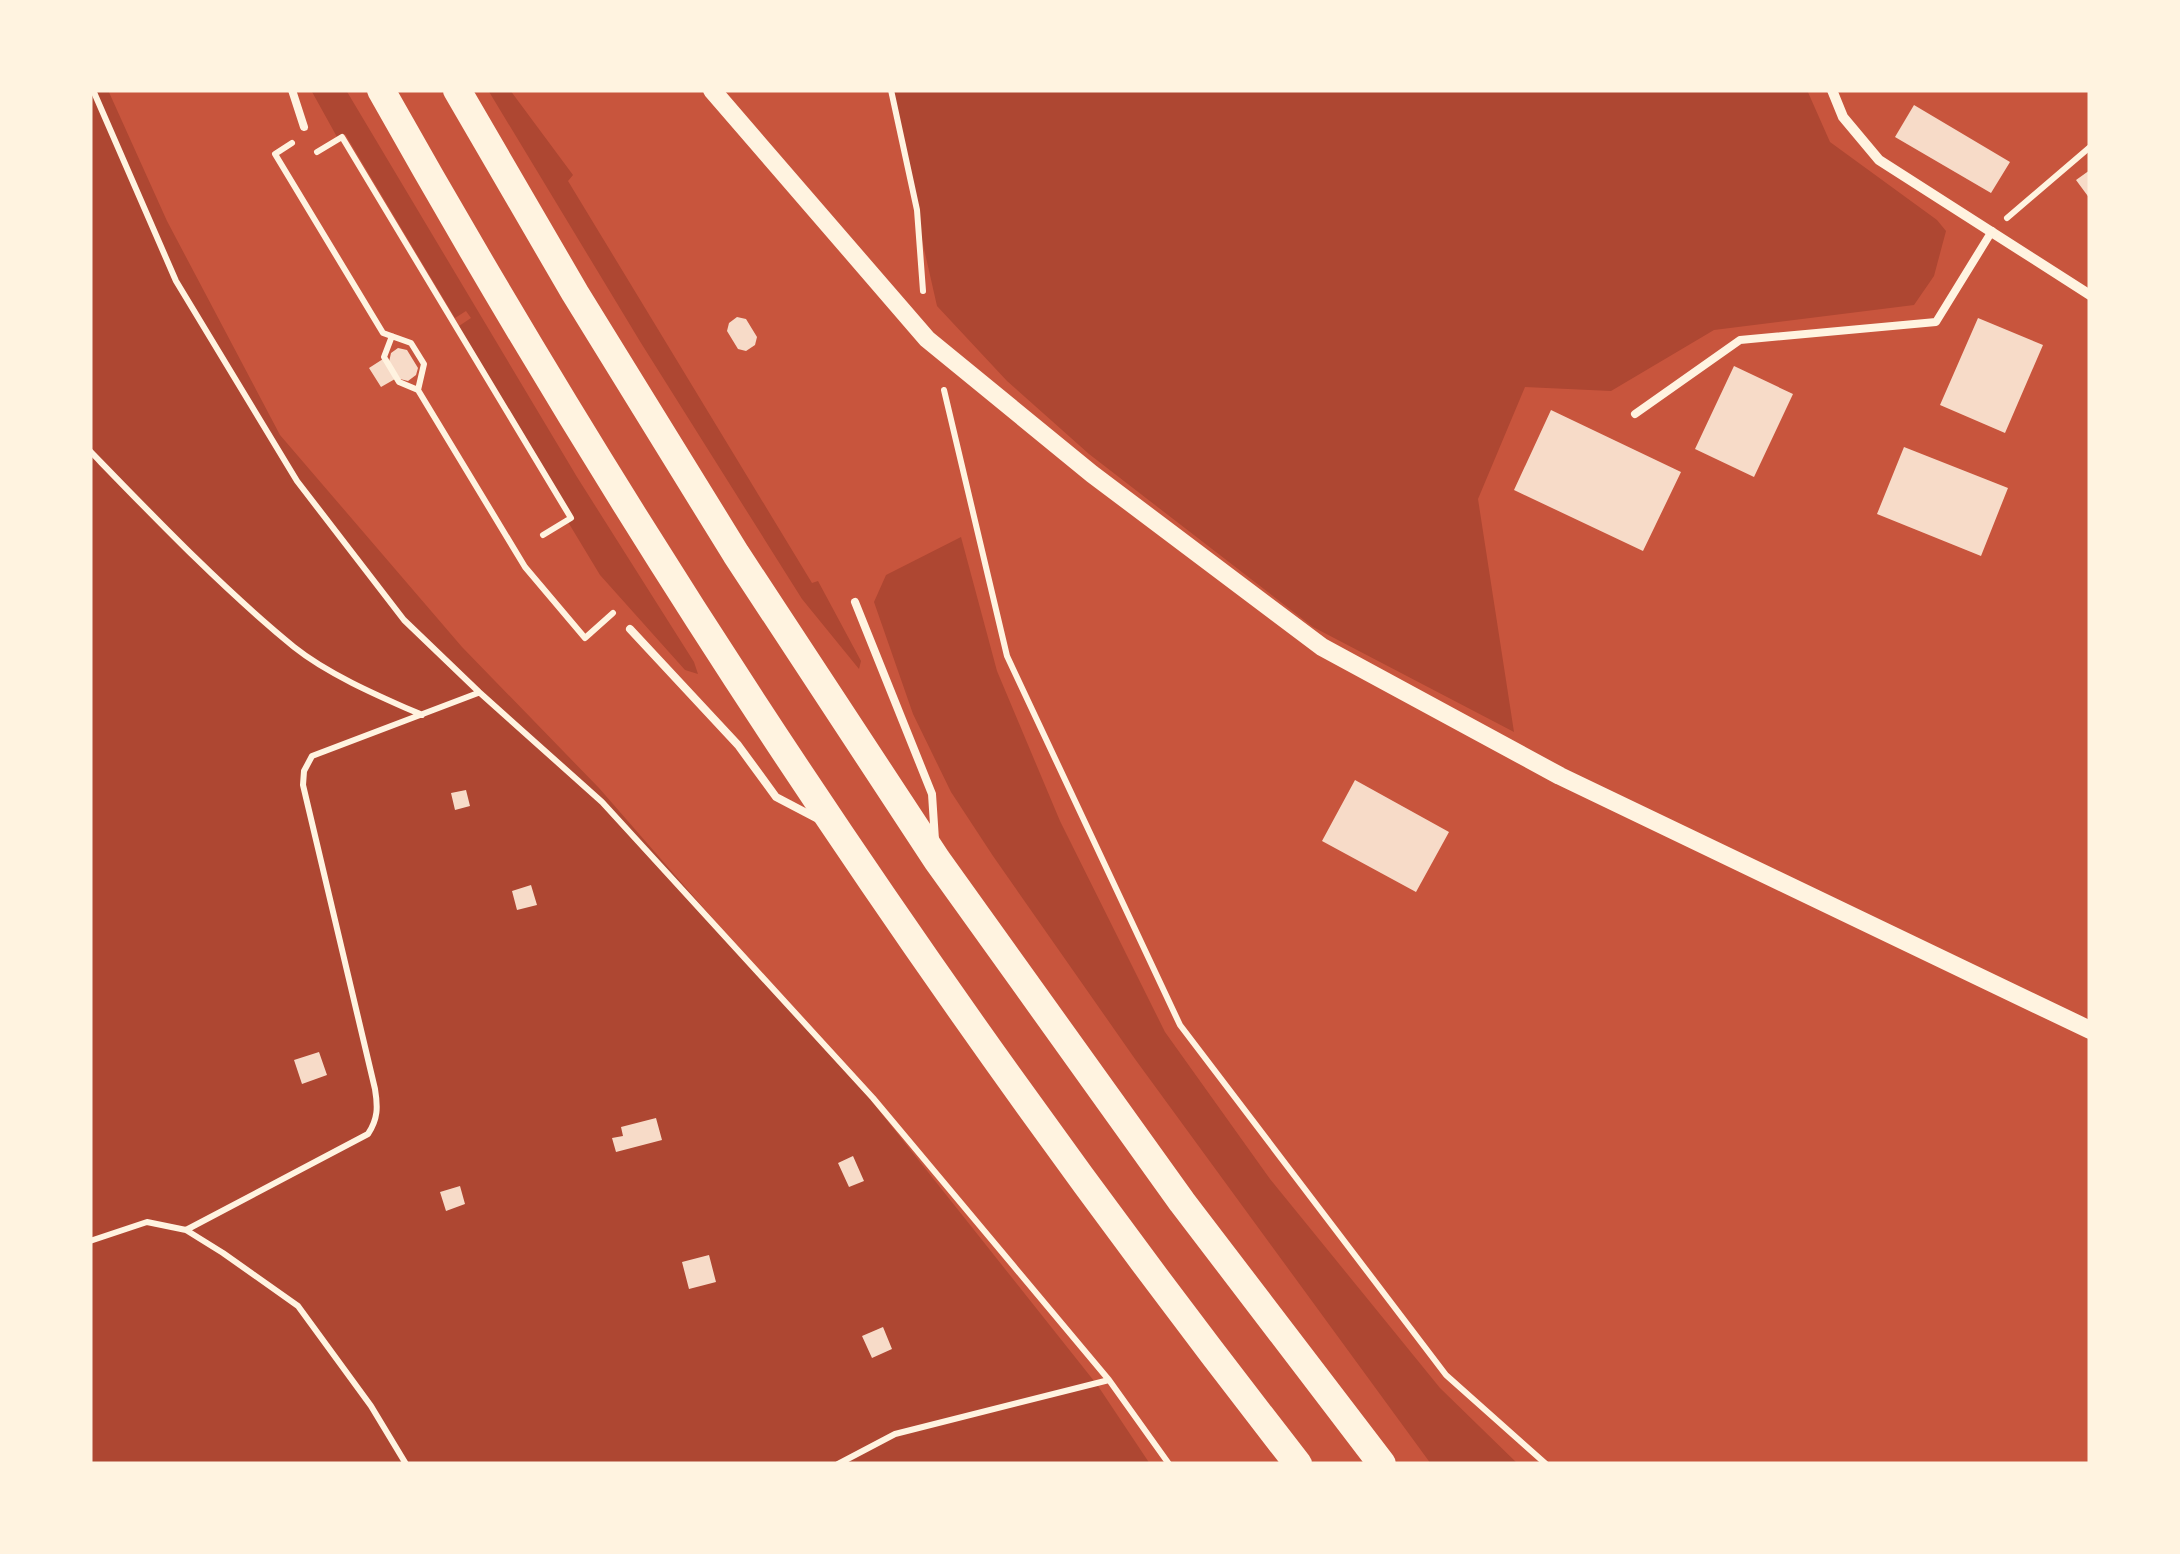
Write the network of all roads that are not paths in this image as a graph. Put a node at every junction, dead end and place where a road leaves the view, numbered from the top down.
1 (292, 90) edge
2 (380, 90) edge
3 (457, 90) edge
4 (712, 90) edge
5 (1832, 90) edge
6 (304, 128) dead end
7 (1992, 230) junction
8 (2090, 295) edge
9 (1635, 414) dead end
10 (855, 602) dead end
11 (630, 628) dead end
12 (836, 828) junction
13 (937, 860) junction
14 (2090, 1030) edge
15 (1298, 1464) edge
16 (1382, 1464) edge

1 - 6 lane
2 - 12 highway
3 - 13 highway
4 - 14 street
5 - 7 street
7 - 8 street
7 - 9 lane
10 - 13 lane
11 - 12 lane
12 - 15 highway
13 - 16 highway

